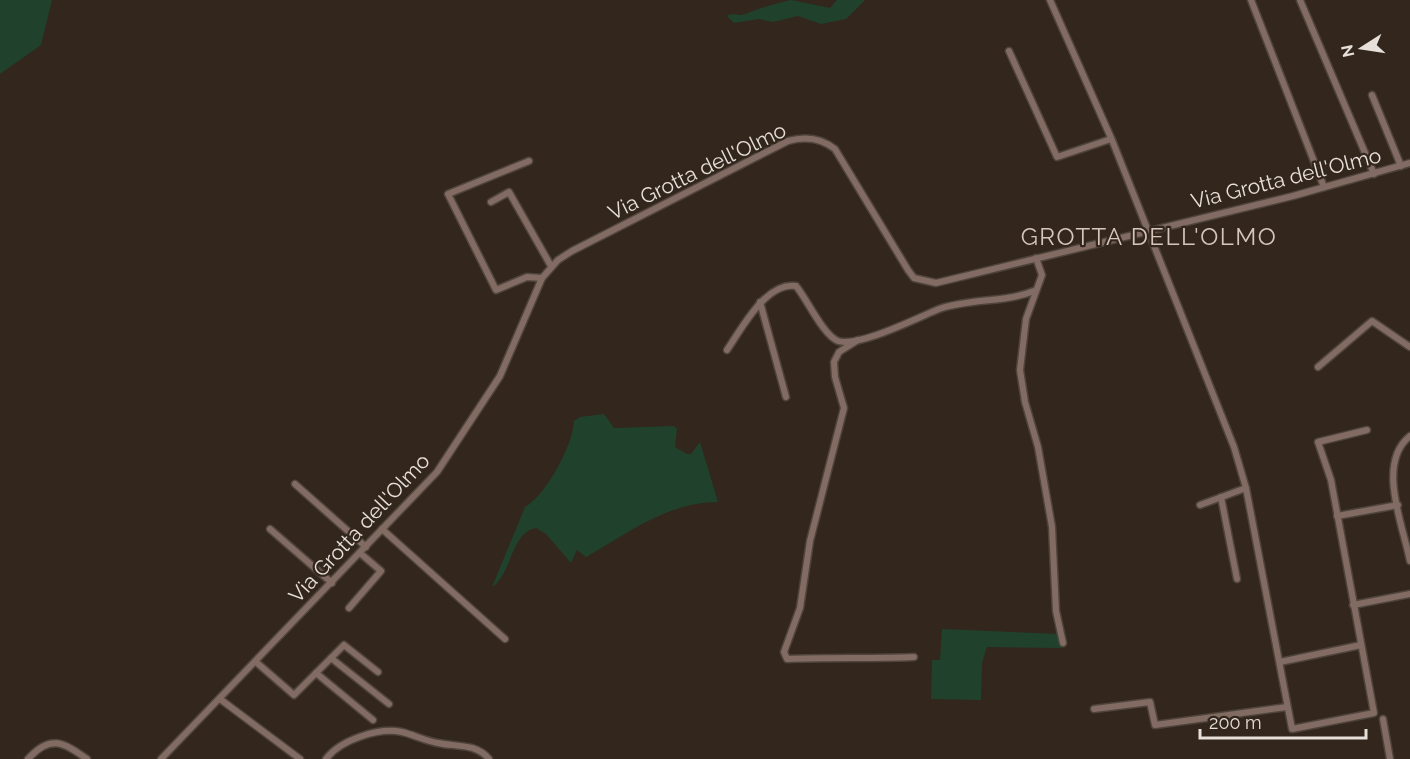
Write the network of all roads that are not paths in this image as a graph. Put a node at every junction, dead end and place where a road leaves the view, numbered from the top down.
1 (1050, 0) edge
2 (1251, 0) edge
3 (1300, 0) edge
4 (1009, 51) dead end
5 (1372, 94) dead end
6 (1111, 139) junction
7 (529, 161) dead end
8 (1410, 163) edge
9 (1401, 166) junction
10 (1374, 174) junction
11 (1324, 187) junction
12 (491, 202) dead end
13 (1149, 231) junction
14 (1036, 258) junction
15 (551, 266) junction
16 (542, 278) junction
17 (1035, 291) junction
18 (760, 302) junction
19 (858, 340) junction
20 (1410, 347) edge
21 (727, 350) dead end
22 (1318, 367) dead end
23 (786, 397) dead end
24 (1367, 430) dead end
25 (1410, 436) edge
26 (295, 484) dead end
27 (1246, 488) junction
28 (1221, 497) junction
29 (1200, 505) dead end
30 (1398, 505) junction
31 (1338, 516) junction
32 (270, 529) dead end
33 (382, 529) junction
34 (366, 547) junction
35 (360, 553) junction
36 (1410, 561) edge
37 (1237, 579) dead end
38 (332, 583) junction
39 (1410, 594) edge
40 (1353, 604) junction
41 (349, 608) dead end
42 (505, 639) dead end
43 (1063, 643) dead end
44 (1361, 645) junction
45 (914, 657) dead end
46 (331, 658) junction
47 (256, 662) junction
48 (1280, 662) junction
49 (378, 672) dead end
50 (316, 673) junction
51 (220, 699) junction
52 (389, 704) dead end
53 (1287, 707) junction
54 (1094, 709) dead end
55 (1383, 719) dead end
56 (373, 720) dead end
57 (28, 759) edge
58 (87, 759) edge
59 (161, 759) edge
60 (300, 759) edge
61 (326, 759) edge
62 (489, 759) edge
63 (1390, 759) edge

1 - 6 street
2 - 11 street
3 - 10 street
4 - 6 street
5 - 9 street
6 - 13 street
7 - 16 street
8 - 9 street, Via Grotta dell'Olmo
9 - 10 street, Via Grotta dell'Olmo
10 - 11 street, Via Grotta dell'Olmo
11 - 13 street, Via Grotta dell'Olmo
12 - 15 street
13 - 14 street, Via Grotta dell'Olmo
13 - 27 street
14 - 15 street, Via Grotta dell'Olmo
14 - 17 street
15 - 16 street, Via Grotta dell'Olmo
16 - 33 street, Via Grotta dell'Olmo
17 - 19 street
17 - 43 street
18 - 19 street
18 - 21 street
18 - 23 street
19 - 45 street
20 - 22 street
24 - 31 street
25 - 30 street
26 - 34 street
27 - 28 street
27 - 48 street
28 - 29 street
28 - 37 street
30 - 31 street
30 - 36 street
31 - 40 street
32 - 38 street
33 - 34 street, Via Grotta dell'Olmo
33 - 42 street
34 - 35 street, Via Grotta dell'Olmo
35 - 38 street, Via Grotta dell'Olmo
35 - 41 street
38 - 47 street, Via Grotta dell'Olmo
39 - 40 street
40 - 44 street
44 - 48 street
44 - 53 street
46 - 49 street
46 - 50 street
46 - 52 street
47 - 50 street
47 - 51 street, Via Grotta dell'Olmo
48 - 53 street
50 - 56 street
51 - 59 street, Via Grotta dell'Olmo
51 - 60 street
53 - 54 street
55 - 63 street
57 - 58 street
61 - 62 street

